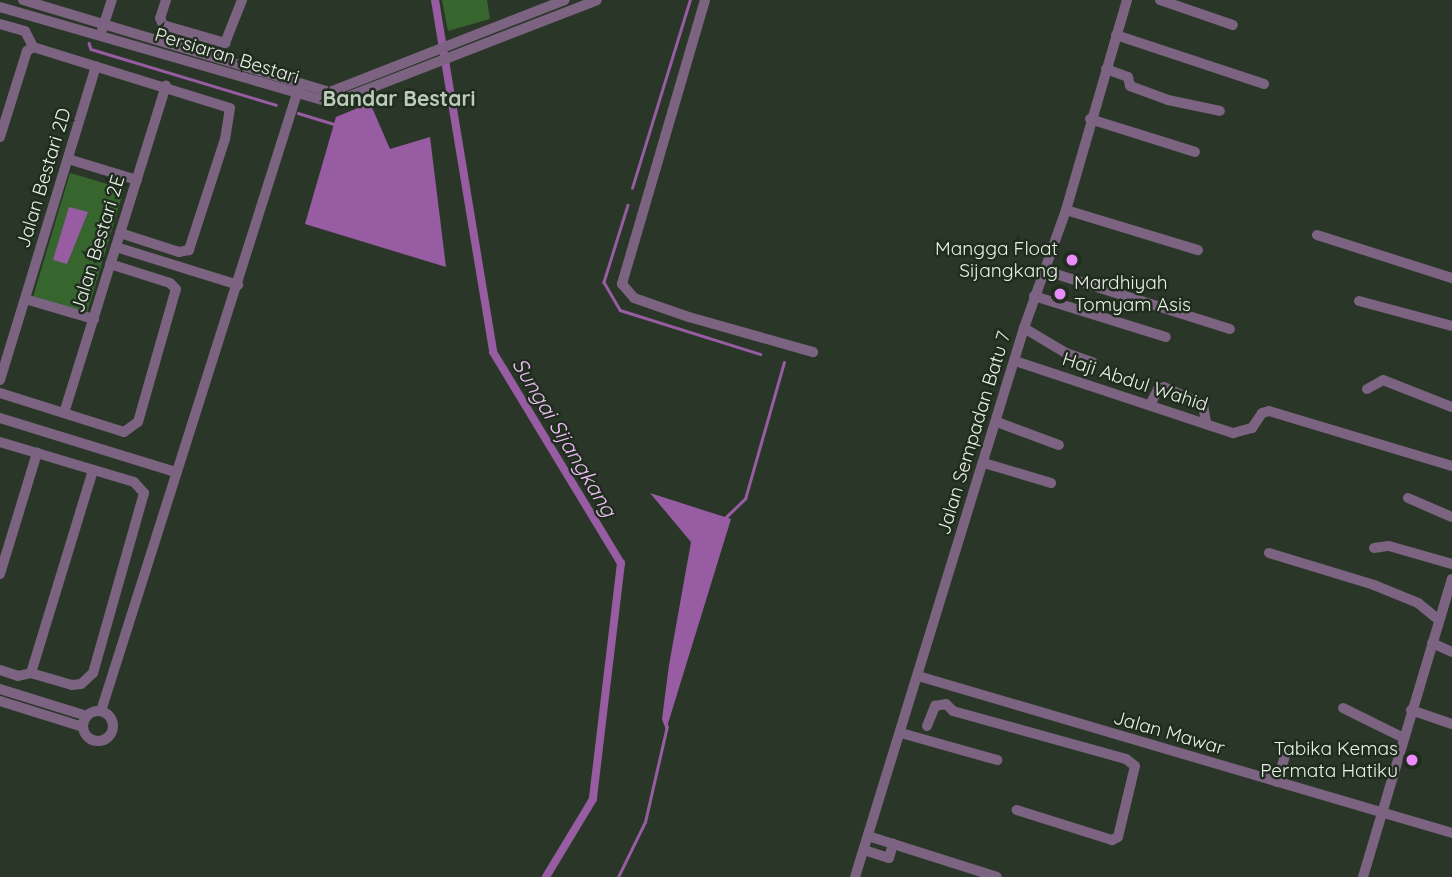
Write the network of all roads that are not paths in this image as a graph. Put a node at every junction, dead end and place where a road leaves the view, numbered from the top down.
1 (23, 0) edge
2 (112, 0) edge
3 (166, 0) edge
4 (242, 0) edge
5 (565, 0) edge
6 (597, 0) edge
7 (705, 0) edge
8 (1127, 0) edge
9 (1160, 0) edge
10 (0, 7) edge
11 (0, 24) edge
12 (104, 24) junction
13 (1233, 25) dead end
14 (1116, 35) junction
15 (100, 36) junction
16 (33, 47) junction
17 (458, 48) junction
18 (433, 58) junction
19 (96, 66) junction
20 (1106, 69) junction
21 (300, 84) junction
22 (1264, 84) dead end
23 (166, 86) junction
24 (296, 96) junction
25 (1220, 111) dead end
26 (1090, 119) junction
27 (0, 137) edge
28 (1195, 152) dead end
29 (68, 159) junction
30 (137, 180) junction
31 (1066, 210) junction
32 (120, 233) junction
33 (1317, 235) dead end
34 (116, 247) junction
35 (1198, 250) dead end
36 (110, 264) junction
37 (1044, 270) junction
38 (1452, 278) edge
39 (238, 285) junction
40 (1034, 296) junction
41 (25, 299) junction
42 (1359, 301) dead end
43 (94, 319) junction
44 (1452, 326) edge
45 (1024, 328) junction
46 (1230, 329) dead end
47 (1166, 337) dead end
48 (813, 352) dead end
49 (1015, 362) junction
50 (1092, 362) dead end
51 (0, 380) edge
52 (1367, 389) dead end
53 (0, 393) edge
54 (1150, 405) junction
55 (1452, 407) edge
56 (64, 413) junction
57 (0, 418) edge
58 (997, 422) junction
59 (1206, 424) junction
60 (0, 442) edge
61 (1059, 445) dead end
62 (37, 453) junction
63 (984, 463) junction
64 (1452, 466) edge
65 (93, 470) junction
66 (176, 471) junction
67 (1051, 484) dead end
68 (1408, 498) dead end
69 (1452, 517) edge
70 (1374, 548) dead end
71 (1269, 553) dead end
72 (1452, 564) edge
73 (0, 574) edge
74 (1452, 579) edge
75 (1448, 604) edge
76 (1439, 620) junction
77 (1432, 643) junction
78 (1452, 652) edge
79 (0, 670) edge
80 (31, 673) junction
81 (918, 676) junction
82 (0, 689) edge
83 (0, 701) edge
84 (1343, 708) dead end
85 (100, 710) junction
86 (1411, 710) junction
87 (1039, 714) junction
88 (85, 721) junction
89 (1452, 724) edge
90 (927, 726) dead end
91 (901, 733) junction
92 (1034, 736) junction
93 (1402, 737) junction
94 (1285, 755) dead end
95 (997, 760) dead end
96 (1277, 782) junction
97 (1017, 810) dead end
98 (1382, 812) junction
99 (1452, 833) edge
100 (869, 836) junction
101 (893, 844) junction
102 (864, 850) junction
103 (855, 877) edge
104 (997, 877) edge
105 (1363, 877) edge

1 - 12 street, Persiaran Bestari
2 - 12 street
3 - 4 street
5 - 17 street, Persiaran Bestari
6 - 17 street, Persiaran Bestari
7 - 48 street
8 - 14 street, Jalan Sempadan Batu 7
9 - 13 street
10 - 15 street, Persiaran Bestari
11 - 16 street
12 - 15 street
12 - 21 street, Persiaran Bestari
14 - 20 street, Jalan Sempadan Batu 7
14 - 22 street
15 - 24 street, Persiaran Bestari
16 - 19 street
16 - 27 street
17 - 18 street, Persiaran Bestari
18 - 21 street, Persiaran Bestari
18 - 24 street, Persiaran Bestari
19 - 23 street
19 - 29 street, Jalan Bestari 2D
20 - 25 street
20 - 26 street, Jalan Sempadan Batu 7
21 - 24 street
23 - 30 street, Jalan Bestari 2E
23 - 32 street
24 - 39 street
26 - 28 street
26 - 31 street, Jalan Sempadan Batu 7
29 - 30 street
29 - 41 street, Jalan Bestari 2D
30 - 32 street, Jalan Bestari 2E
31 - 35 street
31 - 37 street, Jalan Sempadan Batu 7
32 - 34 street, Jalan Bestari 2E
33 - 38 street
34 - 36 street, Jalan Bestari 2E
34 - 39 street
36 - 43 street, Jalan Bestari 2E
36 - 56 street
37 - 40 street, Jalan Sempadan Batu 7
37 - 46 street
39 - 66 street
40 - 45 street, Jalan Sempadan Batu 7
40 - 47 street
41 - 43 street
41 - 51 street, Jalan Bestari 2D
42 - 44 street
43 - 56 street, Jalan Bestari 2E
45 - 49 street, Jalan Sempadan Batu 7
45 - 50 street
49 - 54 street, Haji Abdul Wahid
49 - 58 street, Jalan Sempadan Batu 7
52 - 55 street
53 - 56 street
54 - 59 street, Haji Abdul Wahid
54 - 59 street
57 - 66 street
58 - 61 street
58 - 63 street, Jalan Sempadan Batu 7
59 - 64 street, Haji Abdul Wahid
60 - 62 street
62 - 65 street
62 - 73 street
63 - 67 street
63 - 81 street, Jalan Sempadan Batu 7
65 - 80 street
65 - 80 street
66 - 85 street
68 - 69 street
70 - 72 street
71 - 76 street
74 - 75 street
75 - 76 street
76 - 77 street
77 - 78 street
77 - 86 street
79 - 80 street
81 - 87 street, Jalan Mawar
81 - 91 street, Jalan Sempadan Batu 7
82 - 88 street
83 - 88 street
84 - 93 street
85 - 88 street
85 - 88 street
86 - 89 street
86 - 93 street
87 - 92 street
87 - 96 street, Jalan Mawar
90 - 92 street
91 - 95 street
91 - 100 street, Jalan Sempadan Batu 7
92 - 97 street
93 - 98 street
94 - 96 street
96 - 98 street, Jalan Mawar
98 - 99 street, Jalan Mawar
98 - 105 street
100 - 101 street
100 - 102 street, Jalan Sempadan Batu 7
101 - 102 street
101 - 104 street
102 - 103 street, Jalan Sempadan Batu 7

